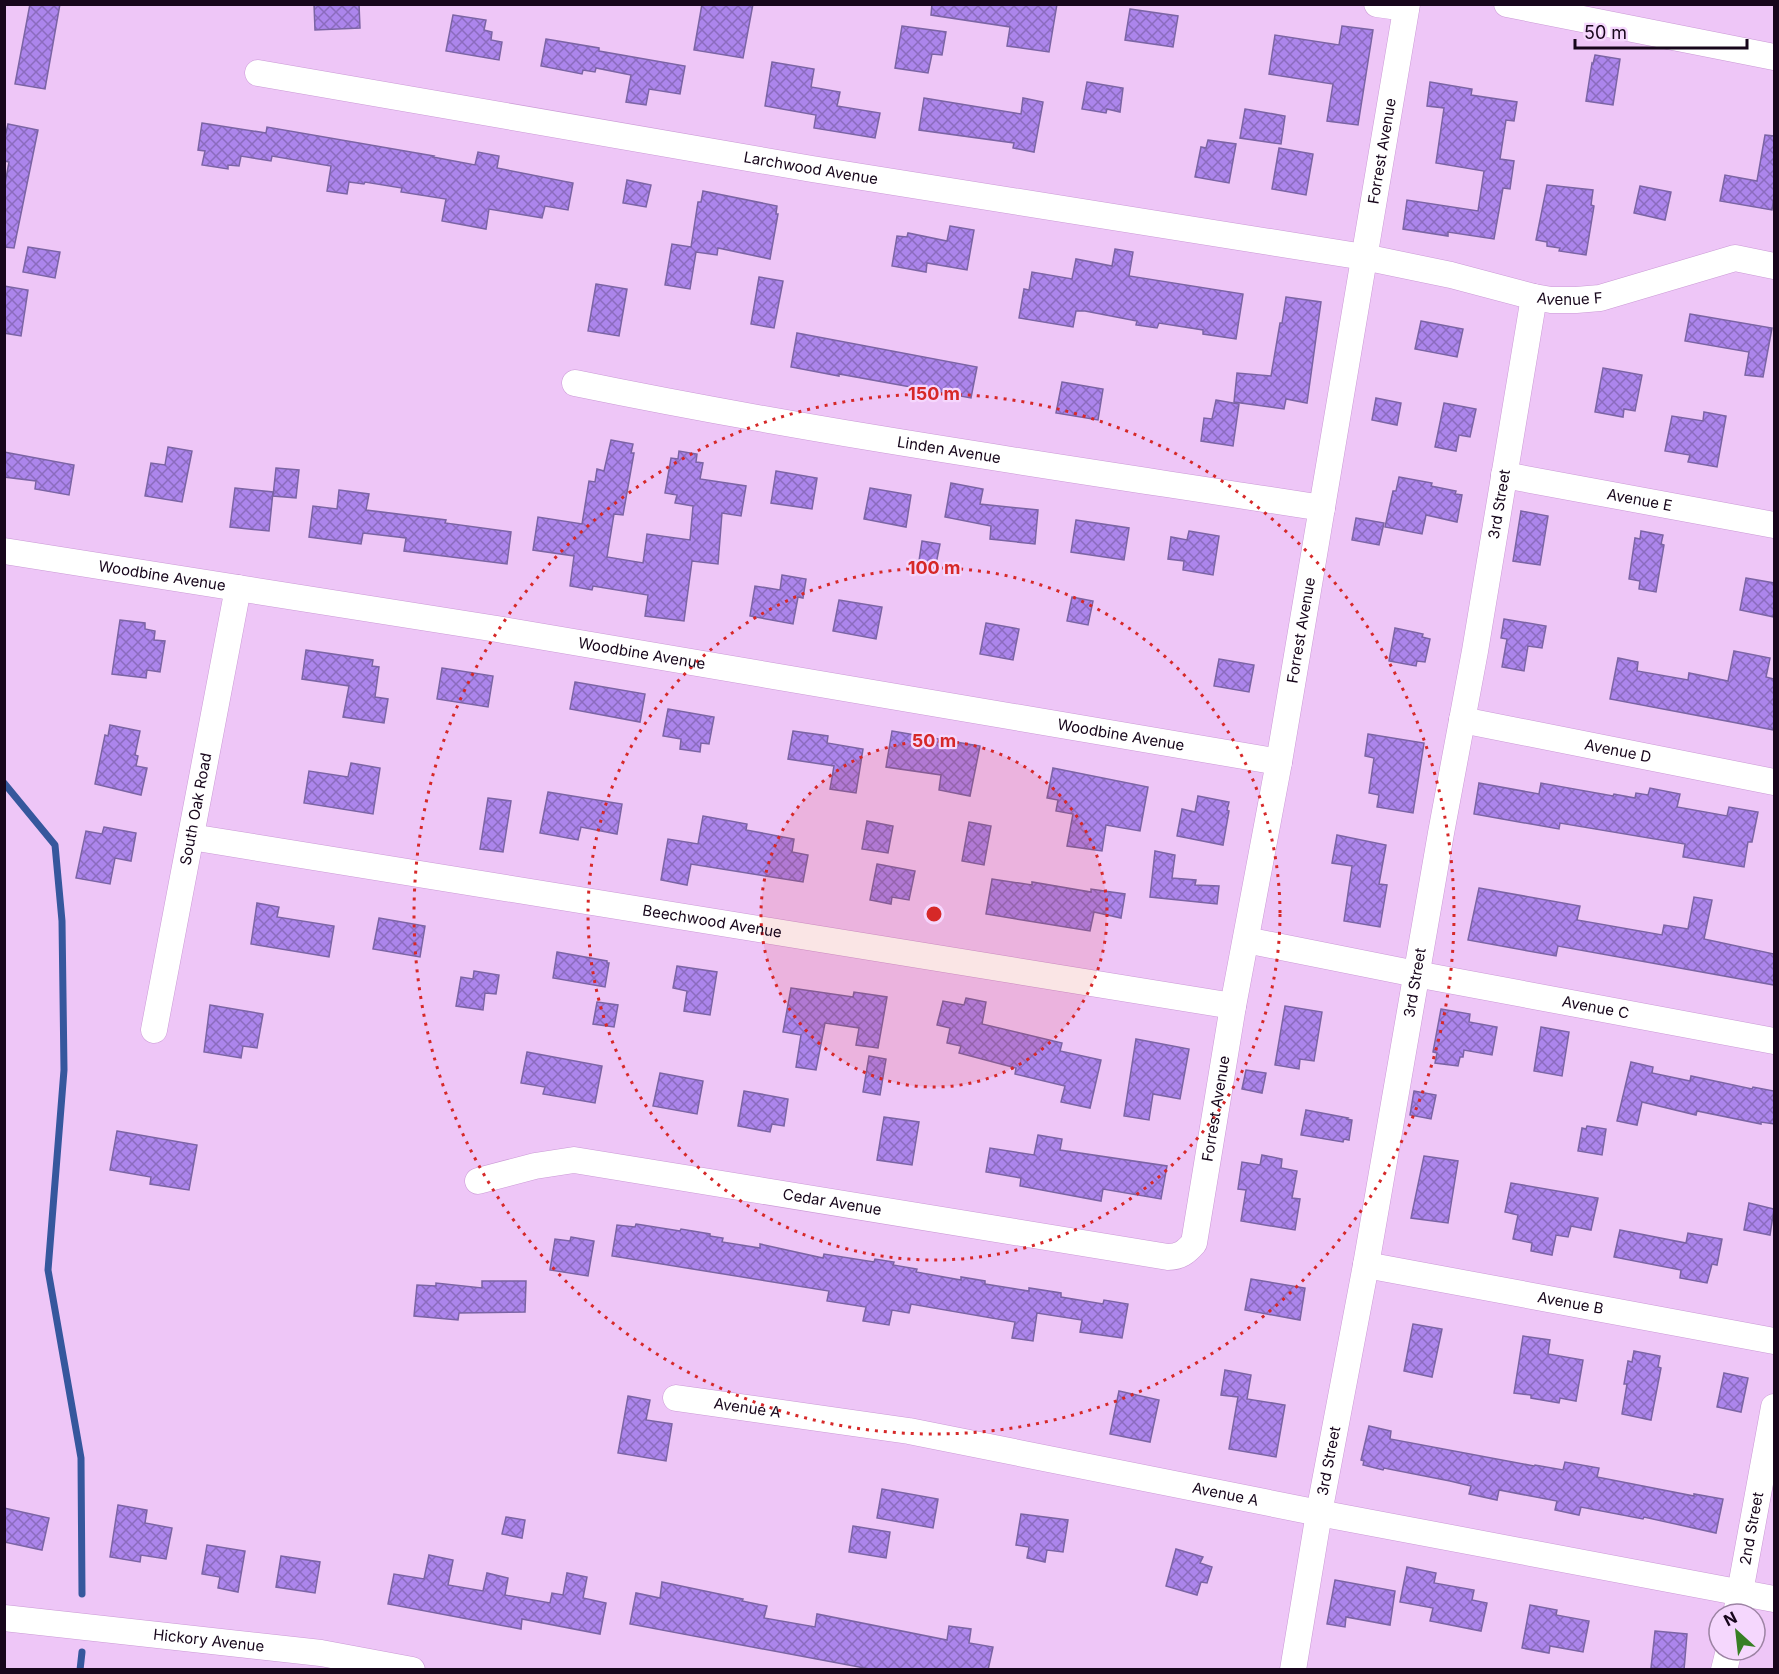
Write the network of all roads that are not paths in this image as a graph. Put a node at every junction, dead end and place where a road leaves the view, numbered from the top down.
1 (1377, 4) edge
2 (1507, 4) edge
3 (1406, 6) edge
4 (1774, 57) edge
5 (258, 73) dead end
6 (1364, 257) junction
7 (1774, 266) edge
8 (1534, 297) junction
9 (575, 383) dead end
10 (1504, 475) junction
11 (1322, 508) junction
12 (1774, 525) edge
13 (4, 551) edge
14 (238, 588) junction
15 (1462, 720) junction
16 (1279, 762) junction
17 (1774, 782) edge
18 (190, 837) junction
19 (1246, 940) junction
20 (1416, 974) junction
21 (1233, 1006) junction
22 (154, 1030) dead end
23 (1774, 1041) edge
24 (478, 1181) dead end
25 (1186, 1252) joint
26 (1366, 1265) junction
27 (1774, 1341) edge
28 (676, 1398) dead end
29 (1774, 1407) edge
30 (1319, 1513) junction
31 (1774, 1599) edge
32 (1730, 1602) edge
33 (1739, 1602) edge
34 (1753, 1602) edge
35 (4, 1617) edge
36 (412, 1670) edge
37 (1293, 1670) edge

1 - 3 street
2 - 4 street
3 - 6 street, Forrest Avenue
5 - 6 street, Larchwood Avenue
6 - 8 street, Avenue F
6 - 11 street, Forrest Avenue
7 - 8 street, Avenue F
8 - 10 street, 3rd Street
9 - 11 street, Linden Avenue
10 - 12 street, Avenue E
10 - 15 street, 3rd Street
11 - 16 street, Forrest Avenue
13 - 14 street, Woodbine Avenue
14 - 16 street, Woodbine Avenue
14 - 18 street, South Oak Road
15 - 17 street, Avenue D
15 - 20 street, 3rd Street
16 - 19 street, Forrest Avenue
18 - 21 street, Beechwood Avenue
18 - 22 street, South Oak Road
19 - 20 street
19 - 21 street, Forrest Avenue
20 - 23 street, Avenue C
20 - 26 street, 3rd Street
21 - 25 street, Forrest Avenue
24 - 25 street, Cedar Avenue
26 - 27 street, Avenue B
26 - 30 street, 3rd Street
28 - 30 street, Avenue A
29 - 33 street, 2nd Street
30 - 32 street, Avenue A
30 - 37 street, 3rd Street
31 - 34 street, Avenue A
35 - 36 street, Hickory Avenue

